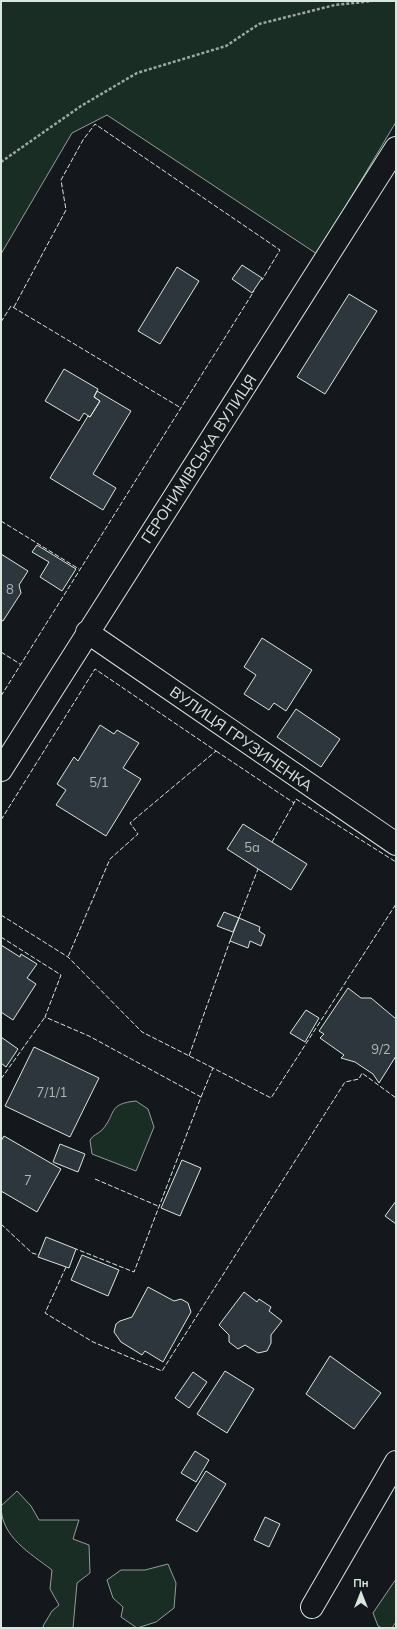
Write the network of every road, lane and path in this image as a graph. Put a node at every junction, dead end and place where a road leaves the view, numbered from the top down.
1 (372, 1) edge
2 (396, 148) edge
3 (1, 162) edge
4 (87, 632) junction
5 (1, 770) edge
6 (396, 844) edge
7 (396, 1462) edge
8 (312, 1607) dead end

1 - 3 path
2 - 4 street, ГЕРОНИМІВСЬКА ВУЛИЦЯ
4 - 5 street, ГЕРОНИМІВСЬКА ВУЛИЦЯ
4 - 6 street, ВУЛИЦЯ ГРУЗИНЕНКА
7 - 8 street

